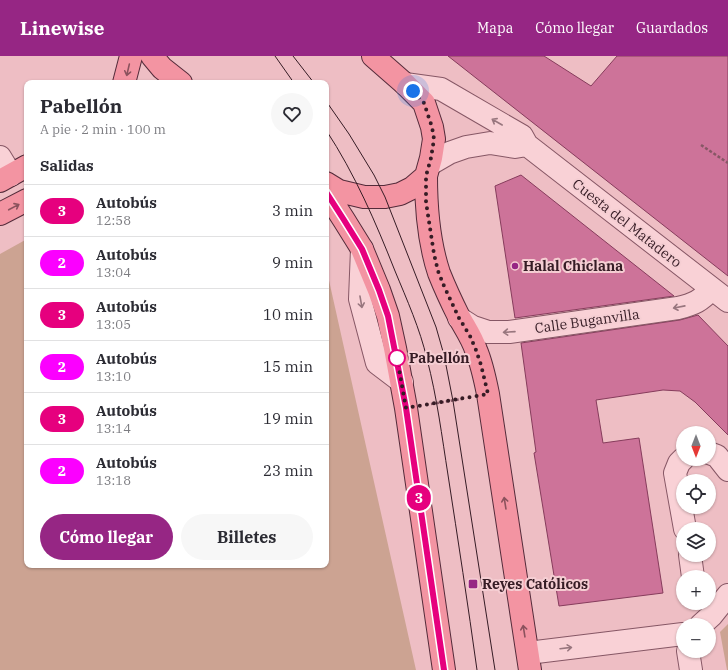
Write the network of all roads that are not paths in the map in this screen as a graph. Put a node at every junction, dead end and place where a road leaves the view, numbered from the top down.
1 (131, 56) edge
2 (152, 56) edge
3 (373, 56) edge
4 (388, 56) edge
5 (125, 80) edge
6 (177, 80) edge
7 (403, 82) junction
8 (527, 145) junction
9 (0, 156) edge
10 (428, 170) junction
11 (13, 174) edge
12 (329, 185) edge
13 (329, 197) edge
14 (24, 202) edge
15 (0, 214) edge
16 (720, 295) edge
17 (459, 318) junction
18 (716, 456) edge
19 (678, 466) edge
20 (728, 470) edge
21 (684, 522) edge
22 (728, 595) edge
23 (705, 614) edge
24 (676, 635) edge
25 (689, 658) edge
26 (529, 662) edge
27 (444, 670) edge
28 (691, 670) edge

1 -> 5 main road
2 - 6 main road
3 - 7 main road
4 - 7 street
8 -> 7 street, Cuesta del Matadero
7 - 10 main road
8 - 10 street
8 - 16 street, Cuesta del Matadero
9 - 11 street
10 - 12 main road
10 - 17 main road
13 -> 27 main road
15 -> 14 main road
16 -> 17 street, Calle Buganvilla
26 -> 17 main road
18 - 20 street
19 - 21 street
22 - 23 street
26 -> 24 street
25 - 28 street

